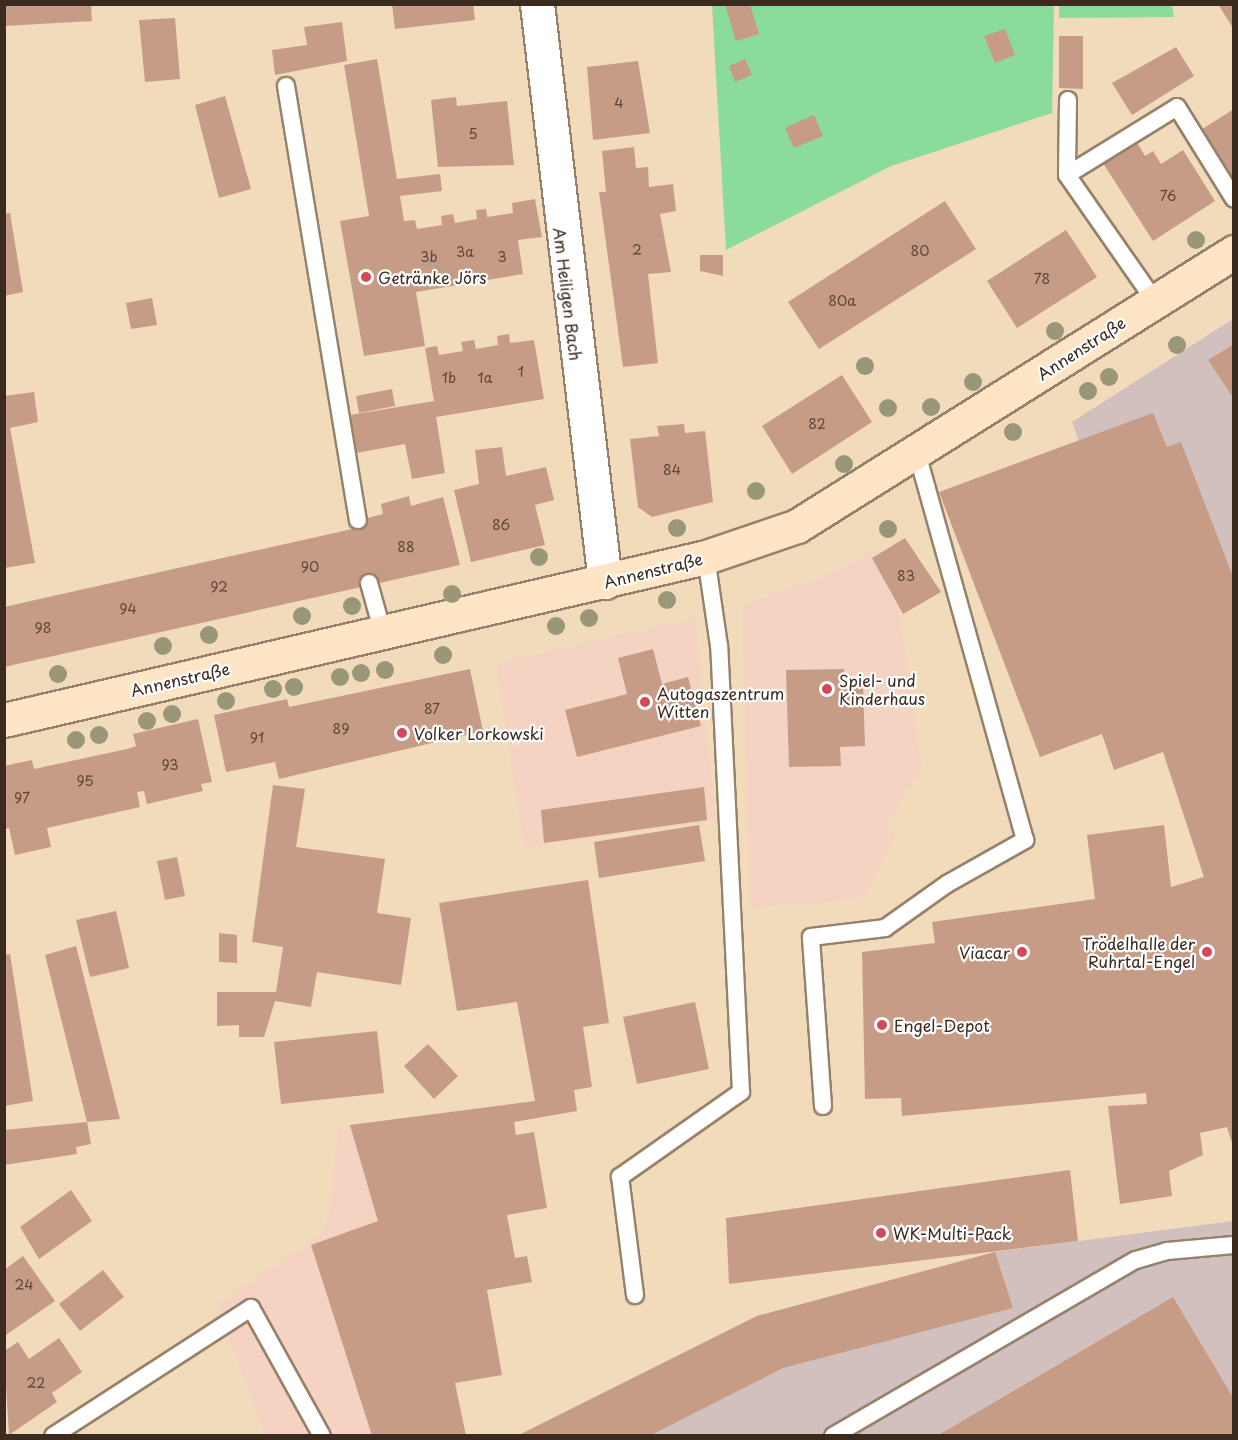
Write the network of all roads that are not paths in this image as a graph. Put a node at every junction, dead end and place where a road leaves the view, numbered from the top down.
1 (537, 4) edge
2 (286, 87) dead end
3 (1068, 100) dead end
4 (1067, 175) junction
5 (1233, 199) edge
6 (1233, 252) edge
7 (1155, 301) junction
8 (917, 453) junction
9 (358, 520) dead end
10 (706, 557) junction
11 (604, 582) junction
12 (369, 583) dead end
13 (382, 633) junction
14 (4, 720) edge
15 (823, 1106) dead end
16 (1233, 1245) edge
17 (635, 1295) dead end
18 (53, 1436) edge
19 (322, 1436) edge
20 (833, 1436) edge

1 - 11 street, Am Heiligen Bach
2 - 9 lane
3 - 4 lane
4 - 5 lane
4 - 7 lane
6 - 7 street, Annenstraße
7 - 8 street, Annenstraße
8 - 10 street, Annenstraße
8 - 15 lane
10 - 11 street, Annenstraße
10 - 17 lane
11 - 13 street, Annenstraße
12 - 13 lane
13 - 14 street, Annenstraße
16 - 20 lane
18 - 19 lane

